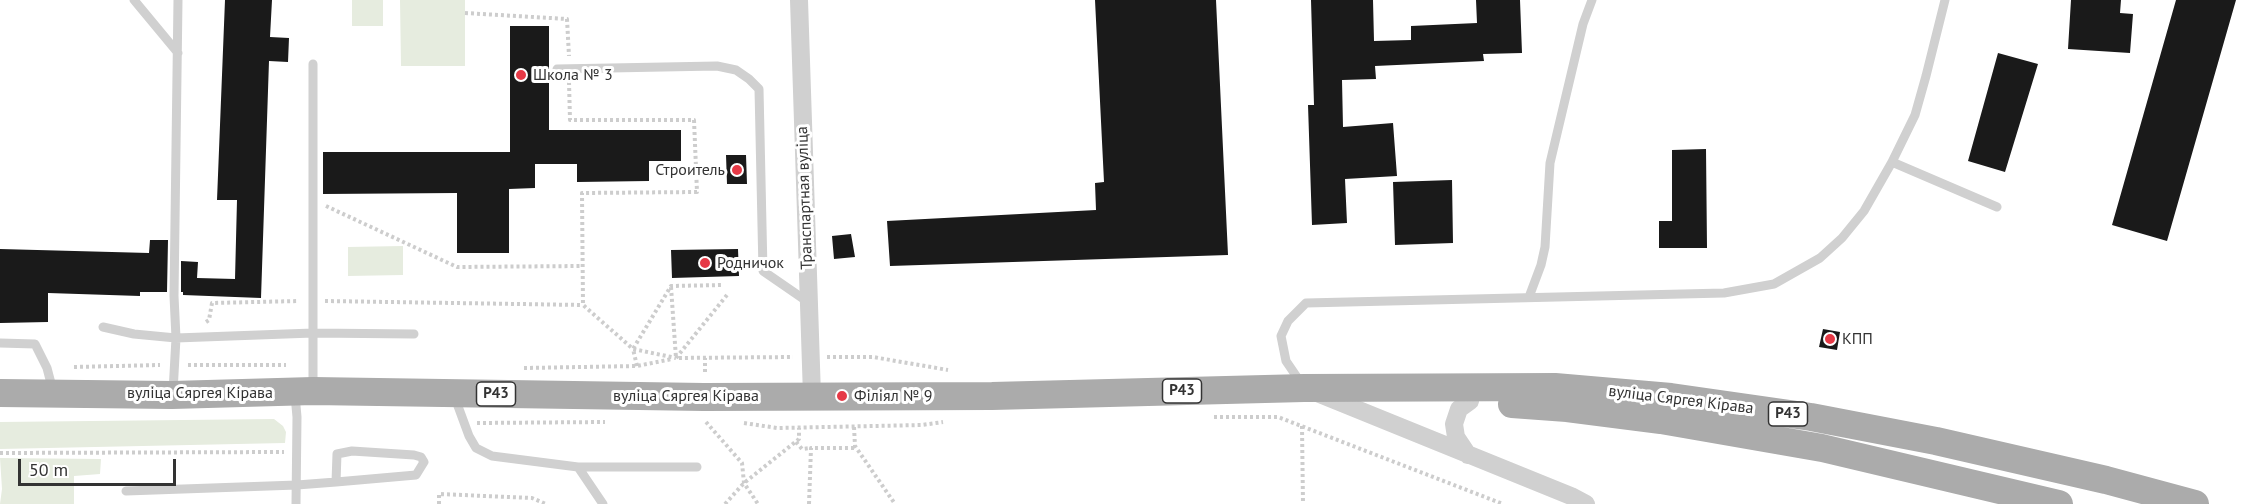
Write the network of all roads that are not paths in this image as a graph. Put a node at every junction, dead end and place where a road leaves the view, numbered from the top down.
1 (134, 0) edge
2 (178, 0) edge
3 (799, 0) edge
4 (1592, 0) edge
5 (1945, 0) edge
6 (178, 53) junction
7 (313, 64) dead end
8 (557, 69) dead end
9 (1892, 162) junction
10 (1996, 207) dead end
11 (1528, 297) junction
12 (808, 302) junction
13 (103, 327) dead end
14 (313, 333) junction
15 (414, 334) dead end
16 (176, 338) junction
17 (0, 343) edge
18 (1304, 388) junction
19 (1373, 388) junction
20 (304, 392) junction
21 (0, 393) edge
22 (53, 393) junction
23 (453, 393) junction
24 (172, 394) junction
25 (812, 396) junction
26 (1470, 401) junction
27 (1377, 417) junction
28 (1468, 455) junction
29 (578, 467) junction
30 (697, 467) dead end
31 (336, 482) junction
32 (297, 485) junction
33 (126, 491) dead end
34 (296, 504) edge
35 (603, 504) edge
36 (1586, 504) edge
37 (2059, 504) edge
38 (2195, 504) edge

1 - 6 lane
2 - 6 lane
3 - 12 street, Транспартная вуліца
4 - 11 lane
5 - 9 lane
6 - 16 lane
7 - 14 lane
8 - 12 lane
9 - 10 lane
9 - 11 lane
11 - 18 lane
12 - 25 street, Транспартная вуліца
13 - 16 lane
14 - 15 lane
14 - 16 lane
14 - 20 lane
16 - 24 lane
17 - 22 lane
18 - 19 main road, вуліца Сяргея Кірава / Р43
18 - 25 main road, вуліца Сяргея Кірава / Р43
18 - 27 street
19 - 26 main road, вуліца Сяргея Кірава / Р43
19 - 27 street
19 - 38 main road, вуліца Сяргея Кірава / Р43
20 - 23 main road, вуліца Сяргея Кірава / Р43
20 - 24 main road, вуліца Сяргея Кірава / Р43
20 - 32 lane
21 - 22 main road, вуліца Сяргея Кірава / Р43
22 - 24 main road, вуліца Сяргея Кірава / Р43
23 - 25 main road, вуліца Сяргея Кірава / Р43
23 - 29 lane
26 - 28 street
26 - 37 main road, вуліца Сяргея Кірава / Р43
27 - 28 street
28 - 36 street
29 - 30 lane
29 - 35 lane
31 - 31 lane
31 - 32 lane
32 - 33 lane
32 - 34 lane

